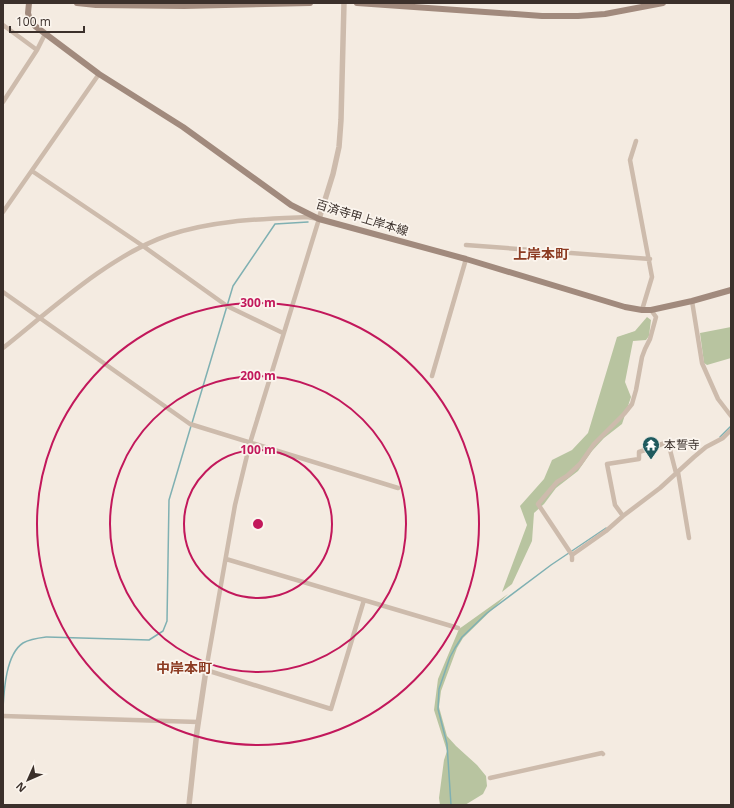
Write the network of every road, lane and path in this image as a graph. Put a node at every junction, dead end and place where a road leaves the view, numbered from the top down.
1 (29, 3) edge
2 (76, 3) edge
3 (310, 3) edge
4 (344, 3) edge
5 (357, 3) edge
6 (663, 3) edge
7 (184, 5) edge
8 (3, 25) edge
9 (45, 34) junction
10 (37, 50) junction
11 (99, 74) junction
12 (3, 102) edge
13 (636, 141) dead end
14 (32, 171) junction
15 (3, 212) edge
16 (319, 218) junction
17 (466, 244) dead end
18 (143, 246) junction
19 (466, 259) junction
20 (650, 259) junction
21 (731, 290) edge
22 (3, 292) edge
23 (692, 301) junction
24 (642, 310) junction
25 (651, 310) junction
26 (40, 318) junction
27 (283, 334) junction
28 (3, 348) edge
29 (432, 376) dead end
30 (731, 416) edge
31 (731, 430) edge
32 (250, 443) junction
33 (677, 472) junction
34 (398, 488) dead end
35 (623, 516) junction
36 (689, 538) dead end
37 (226, 559) junction
38 (364, 600) junction
39 (458, 628) dead end
40 (206, 670) junction
41 (3, 716) edge
42 (198, 722) junction
43 (603, 754) dead end
44 (490, 778) dead end
45 (189, 805) edge

1 - 9 main road, 百済寺甲上岸本線
2 - 7 main road
3 - 7 main road
4 - 16 street
5 - 6 main road
8 - 10 street
9 - 10 street
9 - 11 main road, 百済寺甲上岸本線
10 - 12 street
11 - 14 street
11 - 16 main road, 百済寺甲上岸本線
13 - 20 street
14 - 15 street
14 - 18 street
16 - 18 street
16 - 19 main road, 百済寺甲上岸本線
16 - 27 street
17 - 20 street
18 - 26 street
18 - 27 street
19 - 24 main road, 百済寺甲上岸本線
19 - 29 street
20 - 24 street
21 - 23 main road, 百済寺甲上岸本線
22 - 26 street
23 - 25 main road, 百済寺甲上岸本線
23 - 30 street
24 - 25 main road, 百済寺甲上岸本線
25 - 35 street
26 - 28 street
26 - 32 street
27 - 32 street
31 - 33 street
32 - 34 street
32 - 37 street
33 - 35 street
33 - 35 street
33 - 36 street
37 - 38 street
37 - 40 street
38 - 39 street
38 - 40 street
40 - 42 street
41 - 42 street
42 - 45 street
43 - 44 street

